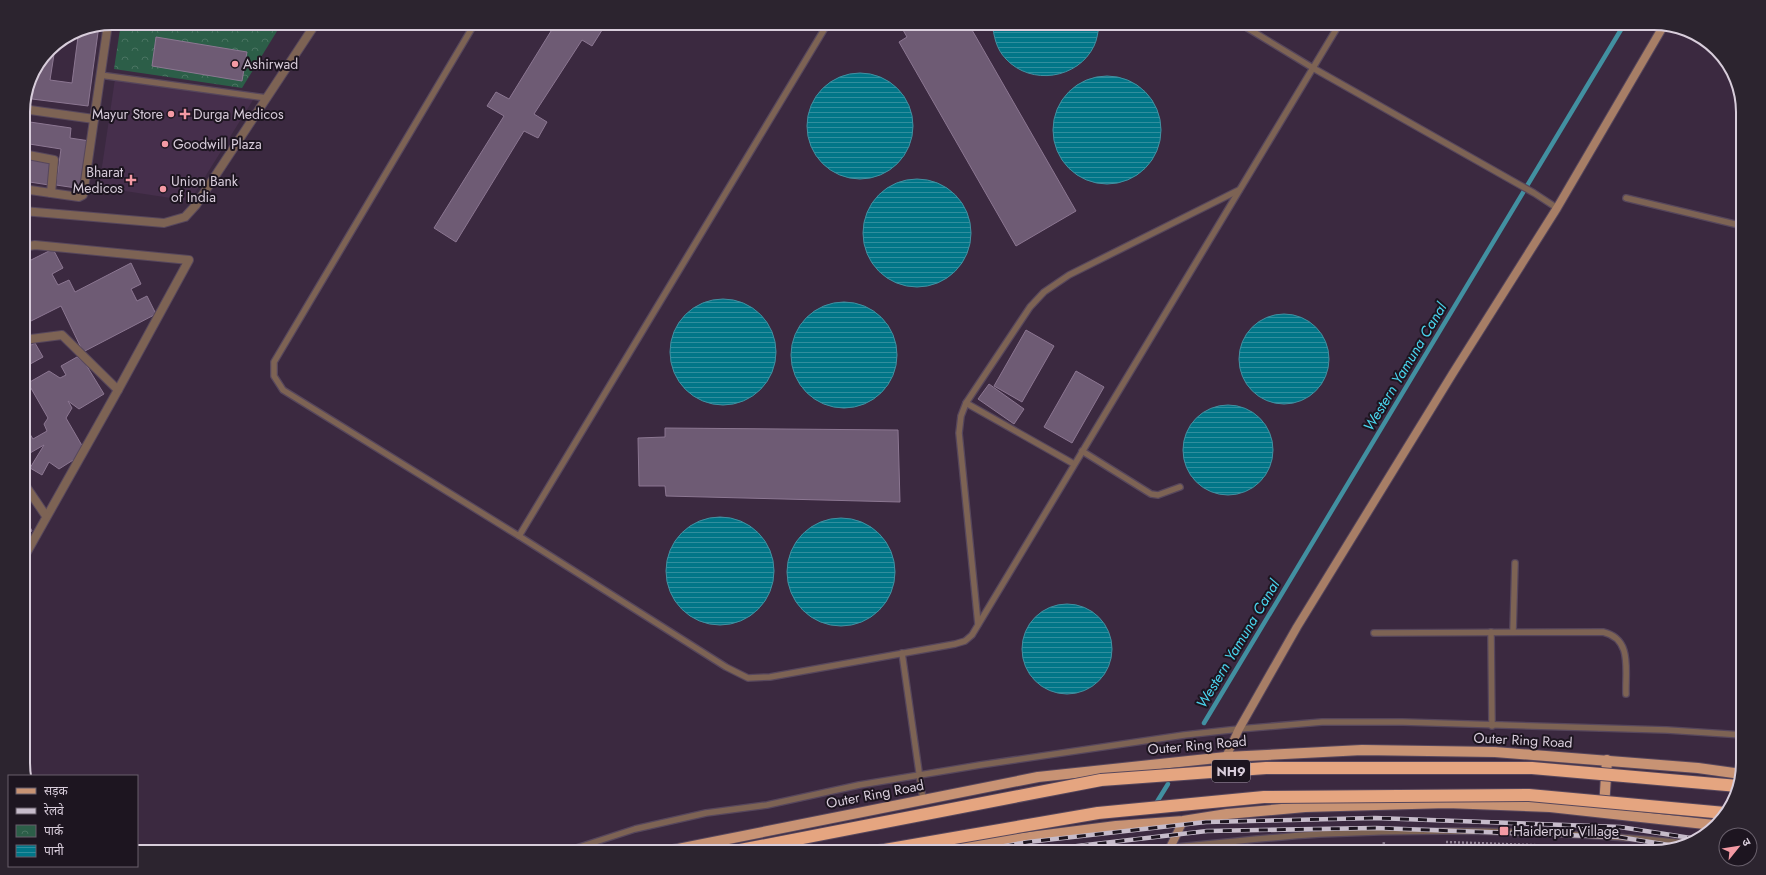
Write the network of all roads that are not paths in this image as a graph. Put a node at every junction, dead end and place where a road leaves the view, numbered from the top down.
1 (107, 30) edge
2 (311, 30) edge
3 (470, 30) edge
4 (824, 30) edge
5 (1251, 30) edge
6 (1336, 30) edge
7 (1661, 31) edge
8 (1313, 68) junction
9 (100, 75) junction
10 (267, 98) junction
11 (30, 110) edge
12 (94, 119) junction
13 (30, 155) edge
14 (30, 190) edge
15 (1239, 190) junction
16 (51, 193) junction
17 (1626, 198) dead end
18 (1558, 208) junction
19 (30, 212) edge
20 (1736, 224) edge
21 (30, 245) edge
22 (30, 339) edge
23 (118, 390) junction
24 (966, 403) junction
25 (1082, 451) junction
26 (1074, 464) junction
27 (1180, 487) dead end
28 (30, 497) edge
29 (46, 516) junction
30 (519, 536) junction
31 (30, 545) edge
32 (1515, 563) dead end
33 (978, 624) junction
34 (1491, 632) junction
35 (1513, 632) junction
36 (1374, 633) dead end
37 (902, 653) junction
38 (1626, 694) dead end
39 (1492, 726) junction
40 (1239, 729) junction
41 (1736, 735) edge
42 (1226, 756) junction
43 (1607, 760) junction
44 (1735, 773) edge
45 (919, 775) junction
46 (1733, 786) edge
47 (923, 800) junction
48 (1719, 812) edge
49 (1603, 813) junction
50 (1183, 821) junction
51 (1709, 824) edge
52 (1676, 842) edge
53 (587, 845) edge
54 (698, 845) edge
55 (766, 845) edge
56 (913, 845) edge
57 (975, 845) edge
58 (1171, 845) edge
59 (1208, 845) edge

1 - 9 street
2 - 10 street
3 - 30 lane
4 - 30 lane
5 - 8 lane
6 - 8 lane
7 - 18 street
8 - 15 lane
8 - 18 lane
9 - 10 lane
9 - 12 street
10 - 19 street
11 - 12 street
12 - 16 street
13 - 16 street
14 - 16 street
15 - 24 lane
15 - 25 lane
17 - 20 lane
18 - 40 street
21 - 23 street
22 - 23 street
23 - 29 street
24 - 26 lane
24 - 33 lane
25 - 26 lane
25 - 27 lane
26 - 33 lane
28 - 29 street
29 - 31 street
30 - 37 lane
32 - 35 lane
33 - 37 lane
34 - 35 lane
34 - 36 lane
34 - 39 lane
35 - 38 lane
37 - 45 lane
39 - 40 lane
39 - 41 lane
40 - 42 street
40 - 45 lane
42 - 43 main road, Outer Ring Road
42 - 47 main road, Outer Ring Road
43 - 44 main road, Outer Ring Road
43 - 49 main road
45 - 47 lane
45 - 53 lane
46 - 55 highway, Outer Ring Road / NH9, bridge
47 - 54 main road, Outer Ring Road
48 - 56 highway, NH9, bridge
49 - 50 main road
49 - 51 main road
50 - 57 main road
50 - 58 street
52 - 59 lane

